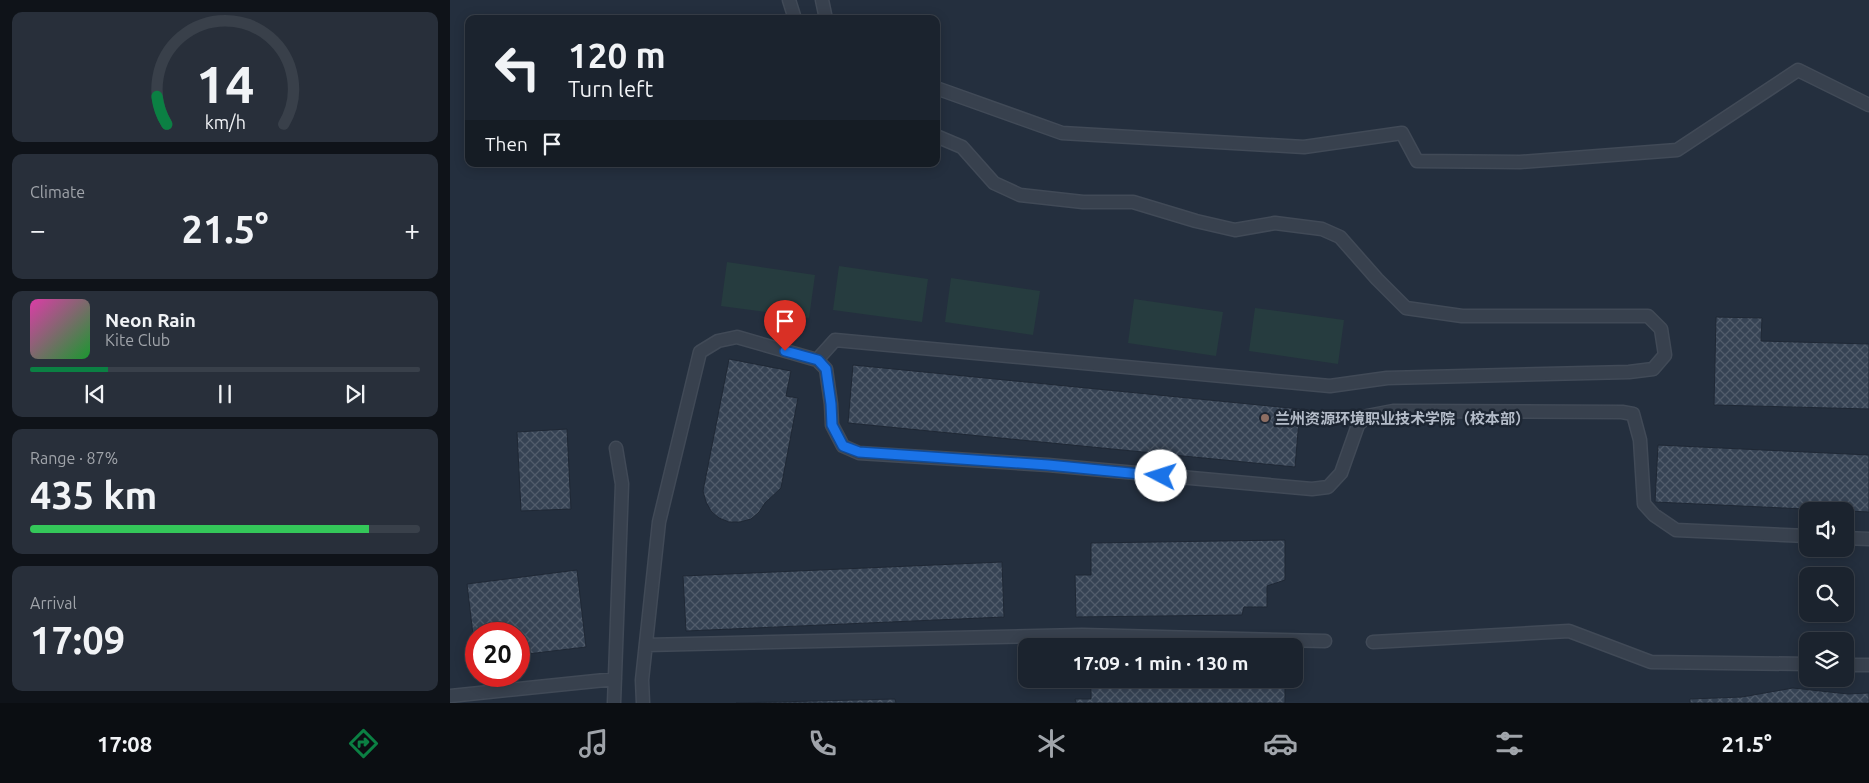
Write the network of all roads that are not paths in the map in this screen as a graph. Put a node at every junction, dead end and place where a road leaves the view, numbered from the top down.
1 (789, 0) edge
2 (822, 0) edge
3 (794, 15) edge
4 (825, 15) edge
5 (940, 89) edge
6 (1869, 105) edge
7 (940, 138) edge
8 (818, 360) junction
9 (616, 448) dead end
10 (1799, 536) edge
11 (1854, 538) edge
12 (1869, 539) edge
13 (1325, 641) dead end
14 (1373, 642) dead end
15 (646, 645) junction
16 (1799, 664) edge
17 (1854, 665) edge
18 (1869, 665) edge
19 (614, 679) junction
20 (450, 696) edge
21 (614, 703) edge
22 (643, 703) edge

1 - 3 lane
2 - 4 lane
5 - 6 lane
7 - 8 lane
8 - 10 lane
8 - 15 lane
9 - 19 lane
11 - 12 lane
13 - 15 lane
14 - 16 lane
15 - 22 lane
17 - 18 lane
19 - 20 lane
19 - 21 lane

